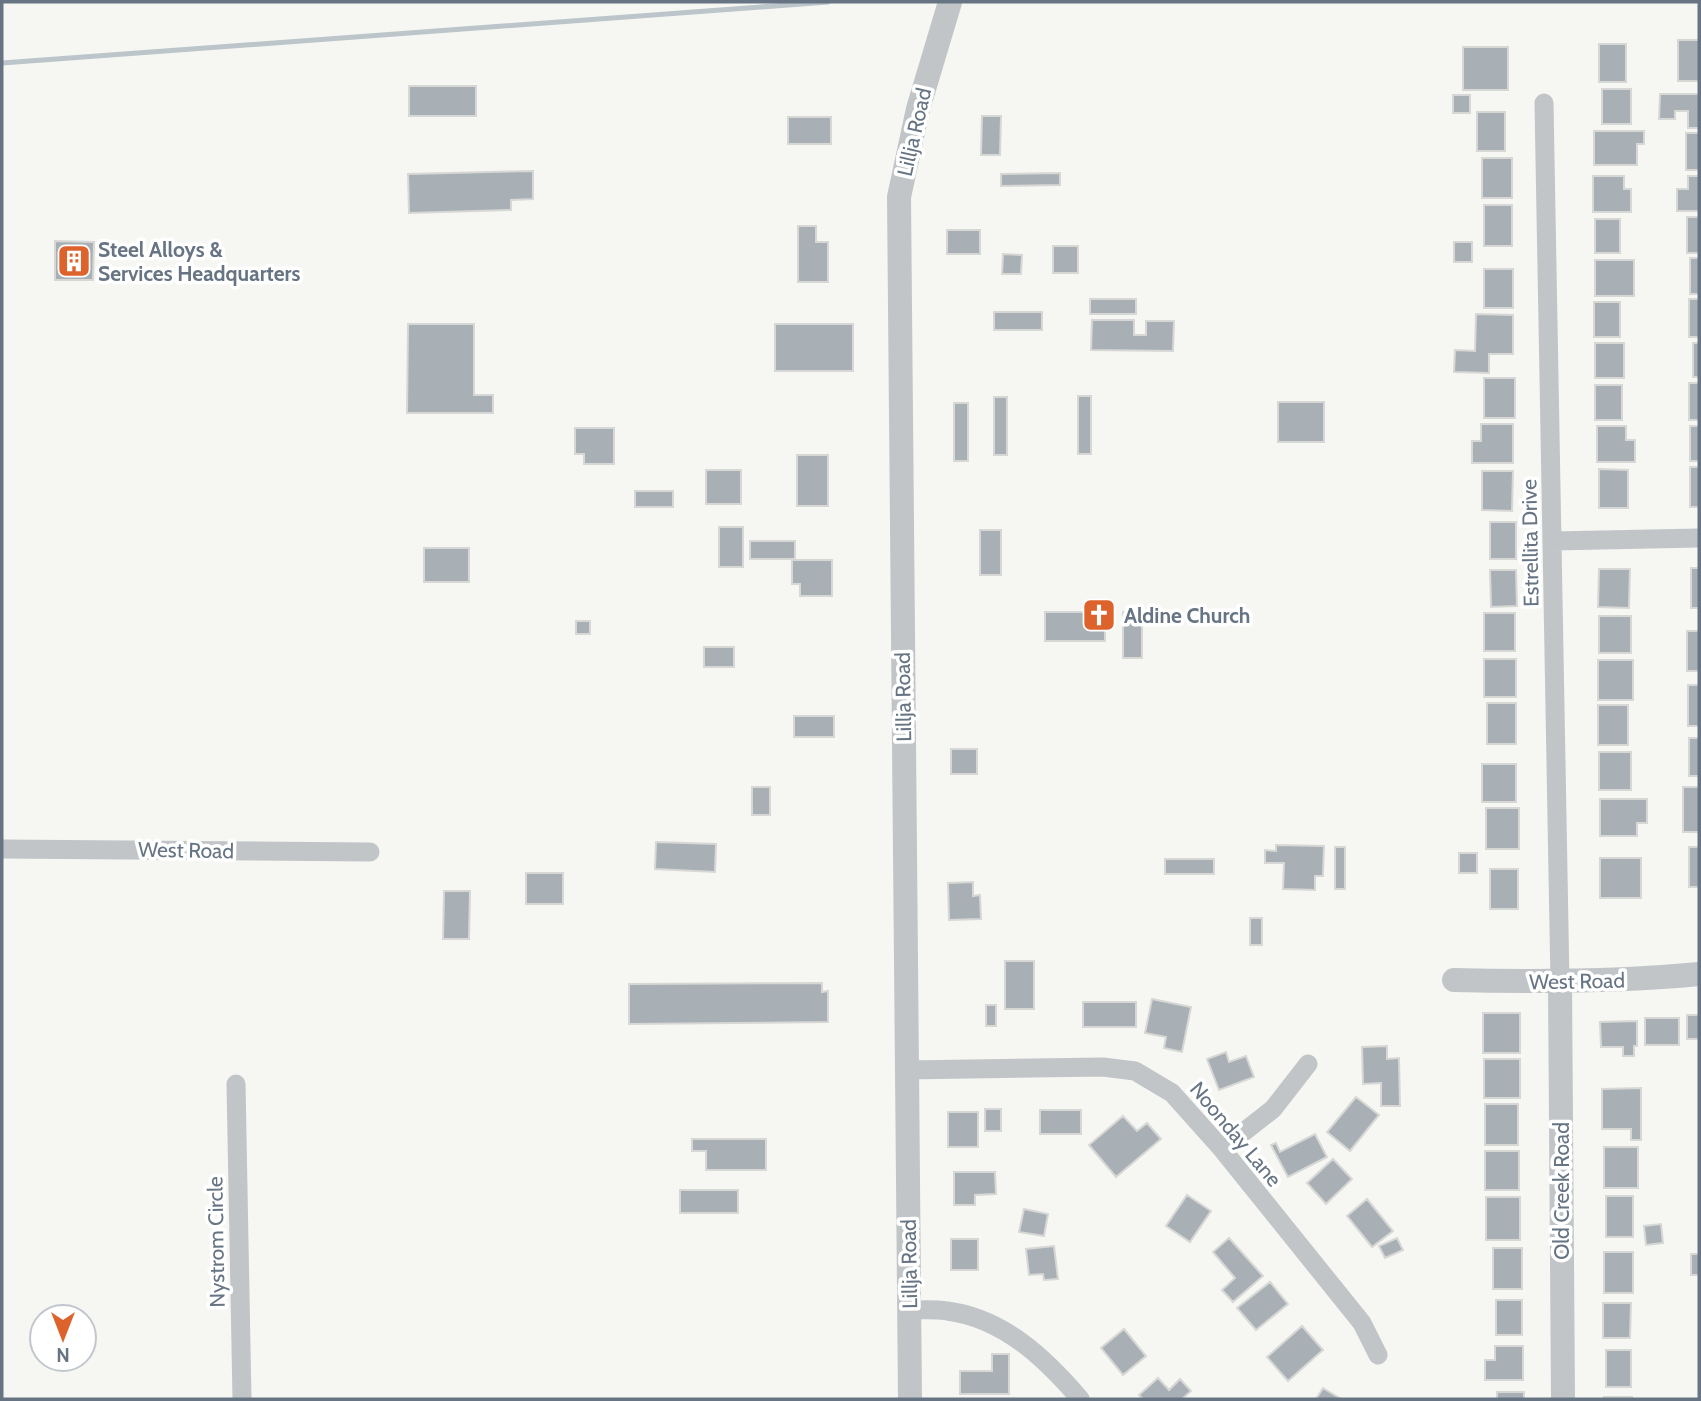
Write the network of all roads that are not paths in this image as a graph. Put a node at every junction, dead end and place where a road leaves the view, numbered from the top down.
1 (948, 9) edge
2 (1545, 103) dead end
3 (1699, 538) edge
4 (1553, 541) junction
5 (2, 849) edge
6 (370, 852) dead end
7 (1699, 974) edge
8 (1454, 980) dead end
9 (1560, 983) junction
10 (1308, 1064) dead end
11 (906, 1070) junction
12 (236, 1084) dead end
13 (1222, 1149) junction
14 (909, 1310) junction
15 (1378, 1355) dead end
16 (242, 1399) edge
17 (910, 1399) edge
18 (1080, 1399) edge
19 (1563, 1399) edge

1 - 11 street, Lillja Road
2 - 4 street, Estrellita Drive
3 - 4 street
4 - 9 street, Estrellita Drive
5 - 6 street, West Road
7 - 9 street, West Road
8 - 9 street, West Road
9 - 19 street, Old Creek Road
10 - 13 street
11 - 13 street, Noonday Lane
11 - 14 street, Lillja Road
12 - 16 street, Nystrom Circle
13 - 15 street, Noonday Lane
14 - 17 street, Lillja Road
14 - 18 street

